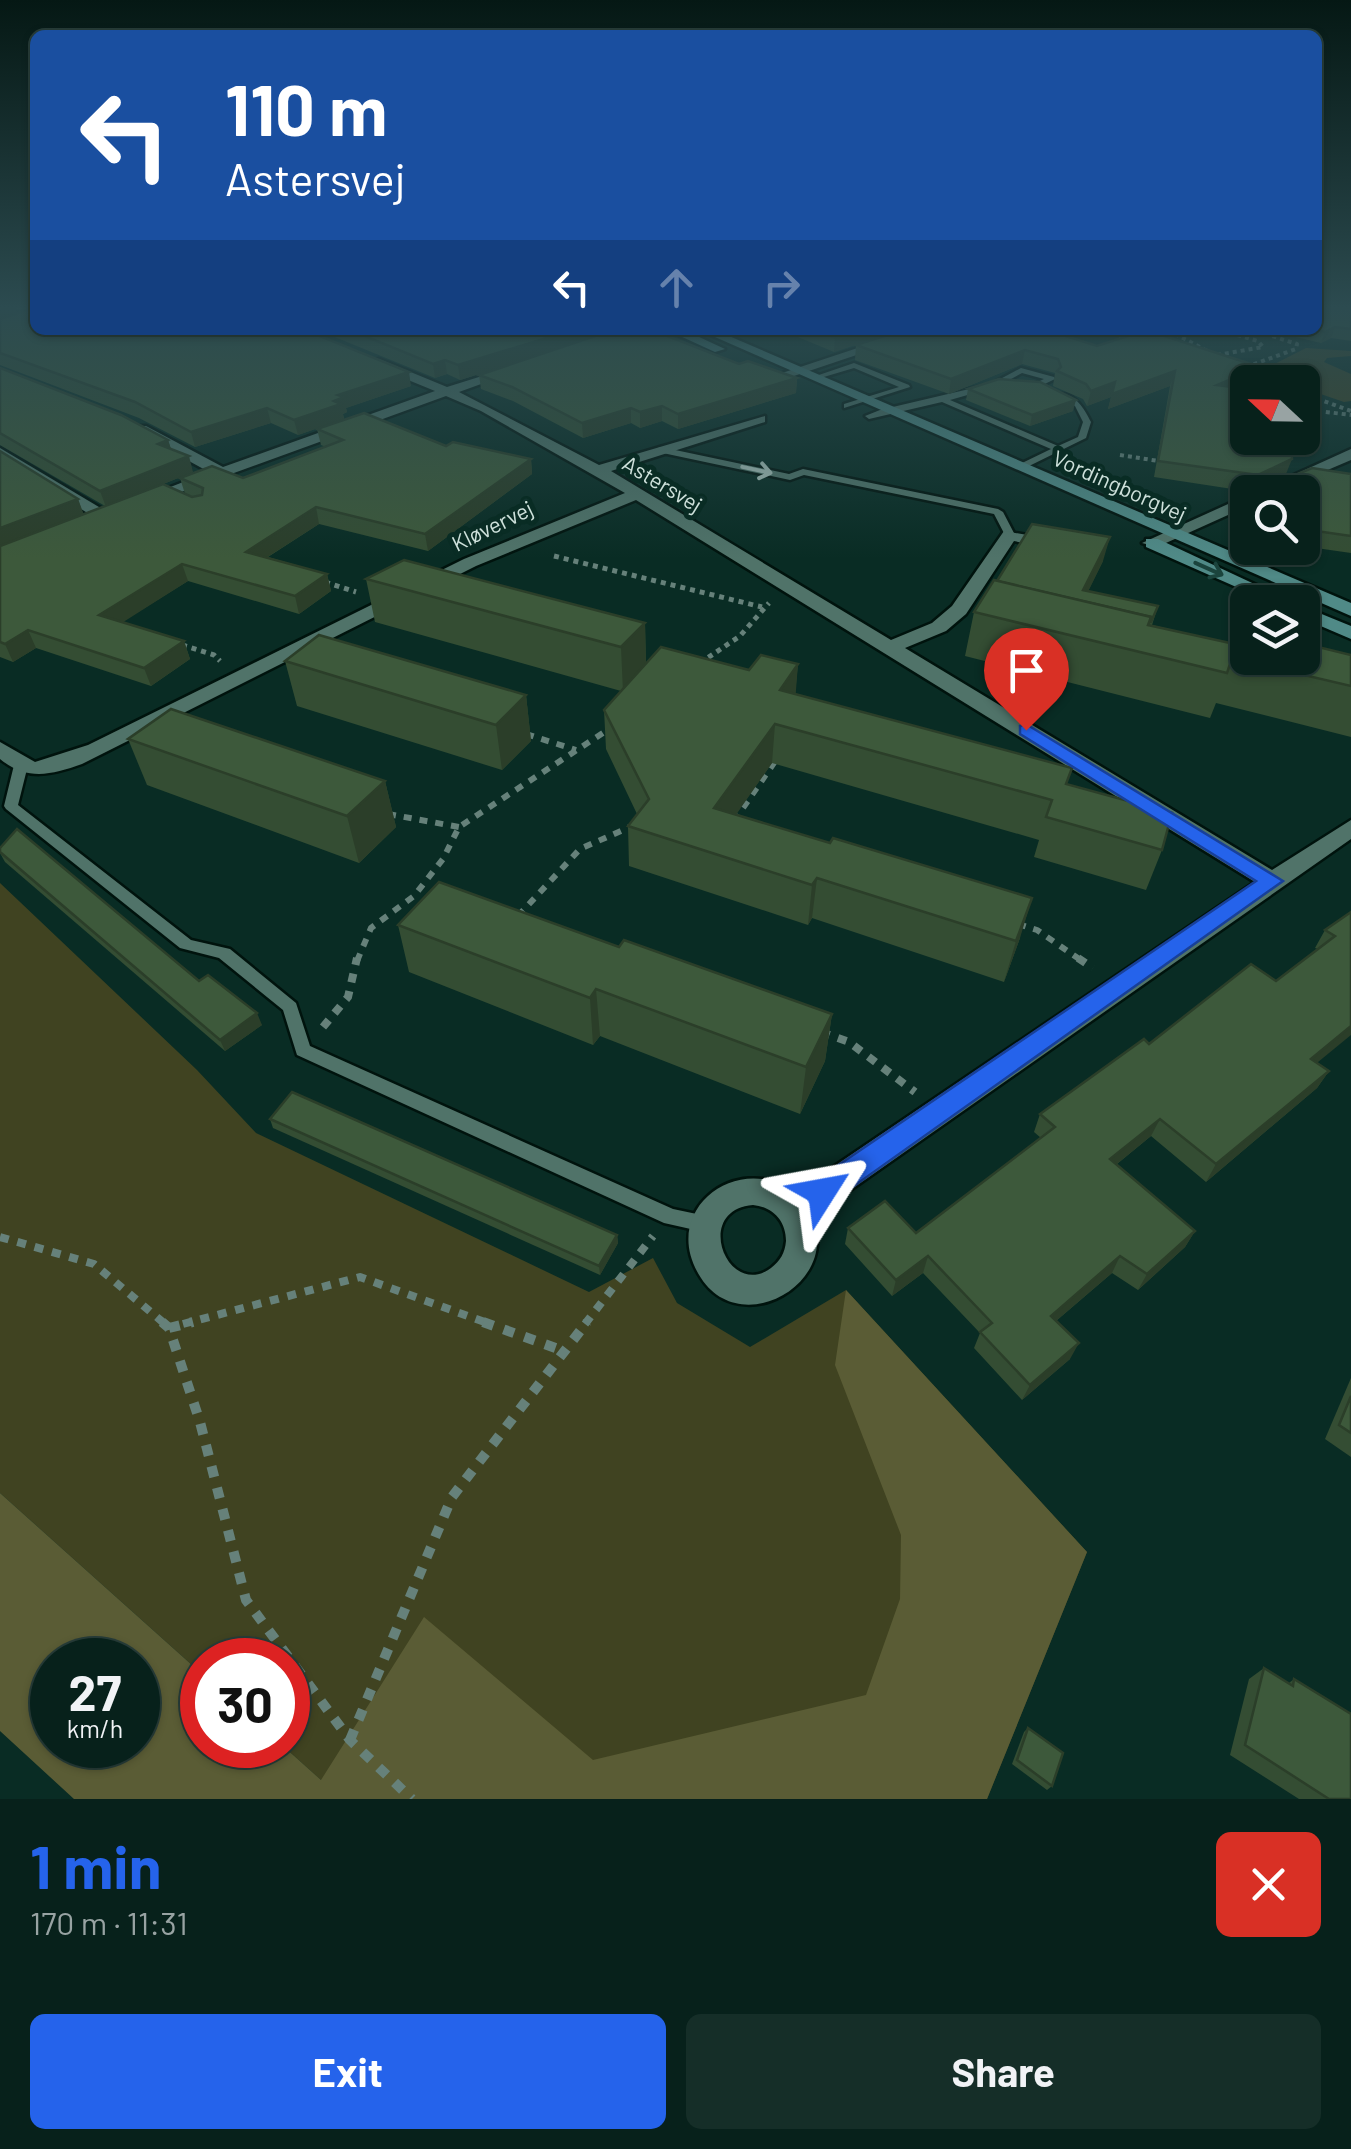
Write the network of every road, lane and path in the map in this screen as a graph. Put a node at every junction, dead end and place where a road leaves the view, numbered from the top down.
1 (440, 392) edge
2 (449, 392) edge
3 (816, 392) edge
4 (842, 392) edge
5 (896, 392) edge
6 (972, 392) edge
7 (1025, 392) edge
8 (1052, 392) edge
9 (1020, 394) edge
10 (946, 401) junction
11 (1320, 401) edge
12 (990, 404) edge
13 (869, 408) junction
14 (891, 409) junction
15 (1320, 410) edge
16 (969, 411) junction
17 (1351, 413) edge
18 (120, 419) edge
19 (760, 419) dead end
20 (1055, 448) junction
21 (661, 450) junction
22 (0, 452) edge
23 (1351, 454) edge
24 (1120, 455) dead end
25 (1176, 463) edge
26 (1023, 466) junction
27 (598, 470) junction
28 (220, 472) junction
29 (1303, 475) edge
30 (166, 492) junction
31 (636, 494) junction
32 (184, 500) edge
33 (1230, 508) edge
34 (119, 510) junction
35 (86, 523) edge
36 (1172, 534) junction
37 (1010, 535) junction
38 (516, 540) junction
39 (1151, 543) junction
40 (1068, 547) edge
41 (315, 579) edge
42 (1246, 585) edge
43 (795, 589) junction
44 (384, 606) junction
45 (762, 607) junction
46 (1351, 610) edge
47 (1320, 619) edge
48 (1351, 633) edge
49 (168, 641) edge
50 (892, 647) junction
51 (690, 671) edge
52 (237, 679) junction
53 (619, 722) edge
54 (516, 731) edge
55 (788, 742) edge
56 (0, 748) edge
57 (577, 750) junction
58 (21, 765) junction
59 (387, 814) dead end
60 (650, 818) edge
61 (459, 827) junction
62 (1351, 828) edge
63 (728, 830) edge
64 (1272, 881) junction
65 (414, 896) junction
66 (434, 902) edge
67 (1000, 918) edge
68 (509, 926) edge
69 (1122, 986) junction
70 (811, 1029) edge
71 (303, 1050) junction
72 (940, 1111) junction
73 (793, 1212) junction
74 (671, 1217) junction
75 (704, 1224) junction
76 (0, 1237) edge
77 (169, 1328) junction
78 (564, 1350) junction
79 (350, 1740) junction
80 (412, 1799) edge

1 - 28 street
2 - 27 street, Astersvej
3 - 13 main road, Vordingborgvej
4 - 13 main road, Vordingborgvej
5 - 13 lane
6 - 10 lane
7 - 9 lane
8 - 20 lane
10 - 14 lane
10 - 16 lane
11 - 17 path
12 - 16 lane
13 - 14 main road, Vordingborgvej
13 - 39 main road, Vordingborgvej
14 - 26 main road, Vordingborgvej
15 - 17 path
16 - 20 lane
18 - 28 street
19 - 21 street
20 - 26 lane
21 - 27 street
21 -> 37 lane
22 - 34 street
23 - 29 street
24 - 25 path
26 - 36 main road, Vordingborgvej
27 - 31 street, Astersvej
28 - 30 street
30 - 32 lane
30 - 34 street
31 - 38 street, Kløvervej
31 - 43 street, Astersvej
33 - 36 street
34 - 35 street
36 - 39 street
36 - 46 main road, Vordingborgvej
37 - 40 street
37 - 50 street
38 - 44 street, Kløvervej
38 - 45 path
39 -> 42 main road, Vordingborgvej
41 - 44 path
43 - 45 path
43 - 50 street, Astersvej
44 - 52 street, Kløvervej
45 - 51 path
47 - 48 main road
49 - 52 path
50 - 64 street, Astersvej
52 - 58 street, Kløvervej
53 - 57 path
54 - 57 path
55 - 63 path
56 - 58 street
57 - 61 path
58 - 71 lane
59 - 61 path
60 - 68 path
61 - 65 path
62 - 64 street
64 - 69 street
65 - 66 path
65 - 71 path
67 - 69 path
69 - 72 street
70 - 72 path
71 - 74 lane
72 - 73 street
73 - 75 street
73 - 75 street
74 - 75 lane
74 - 78 path
76 - 77 path
77 - 78 path
77 - 79 path
78 - 79 path
79 - 80 path

